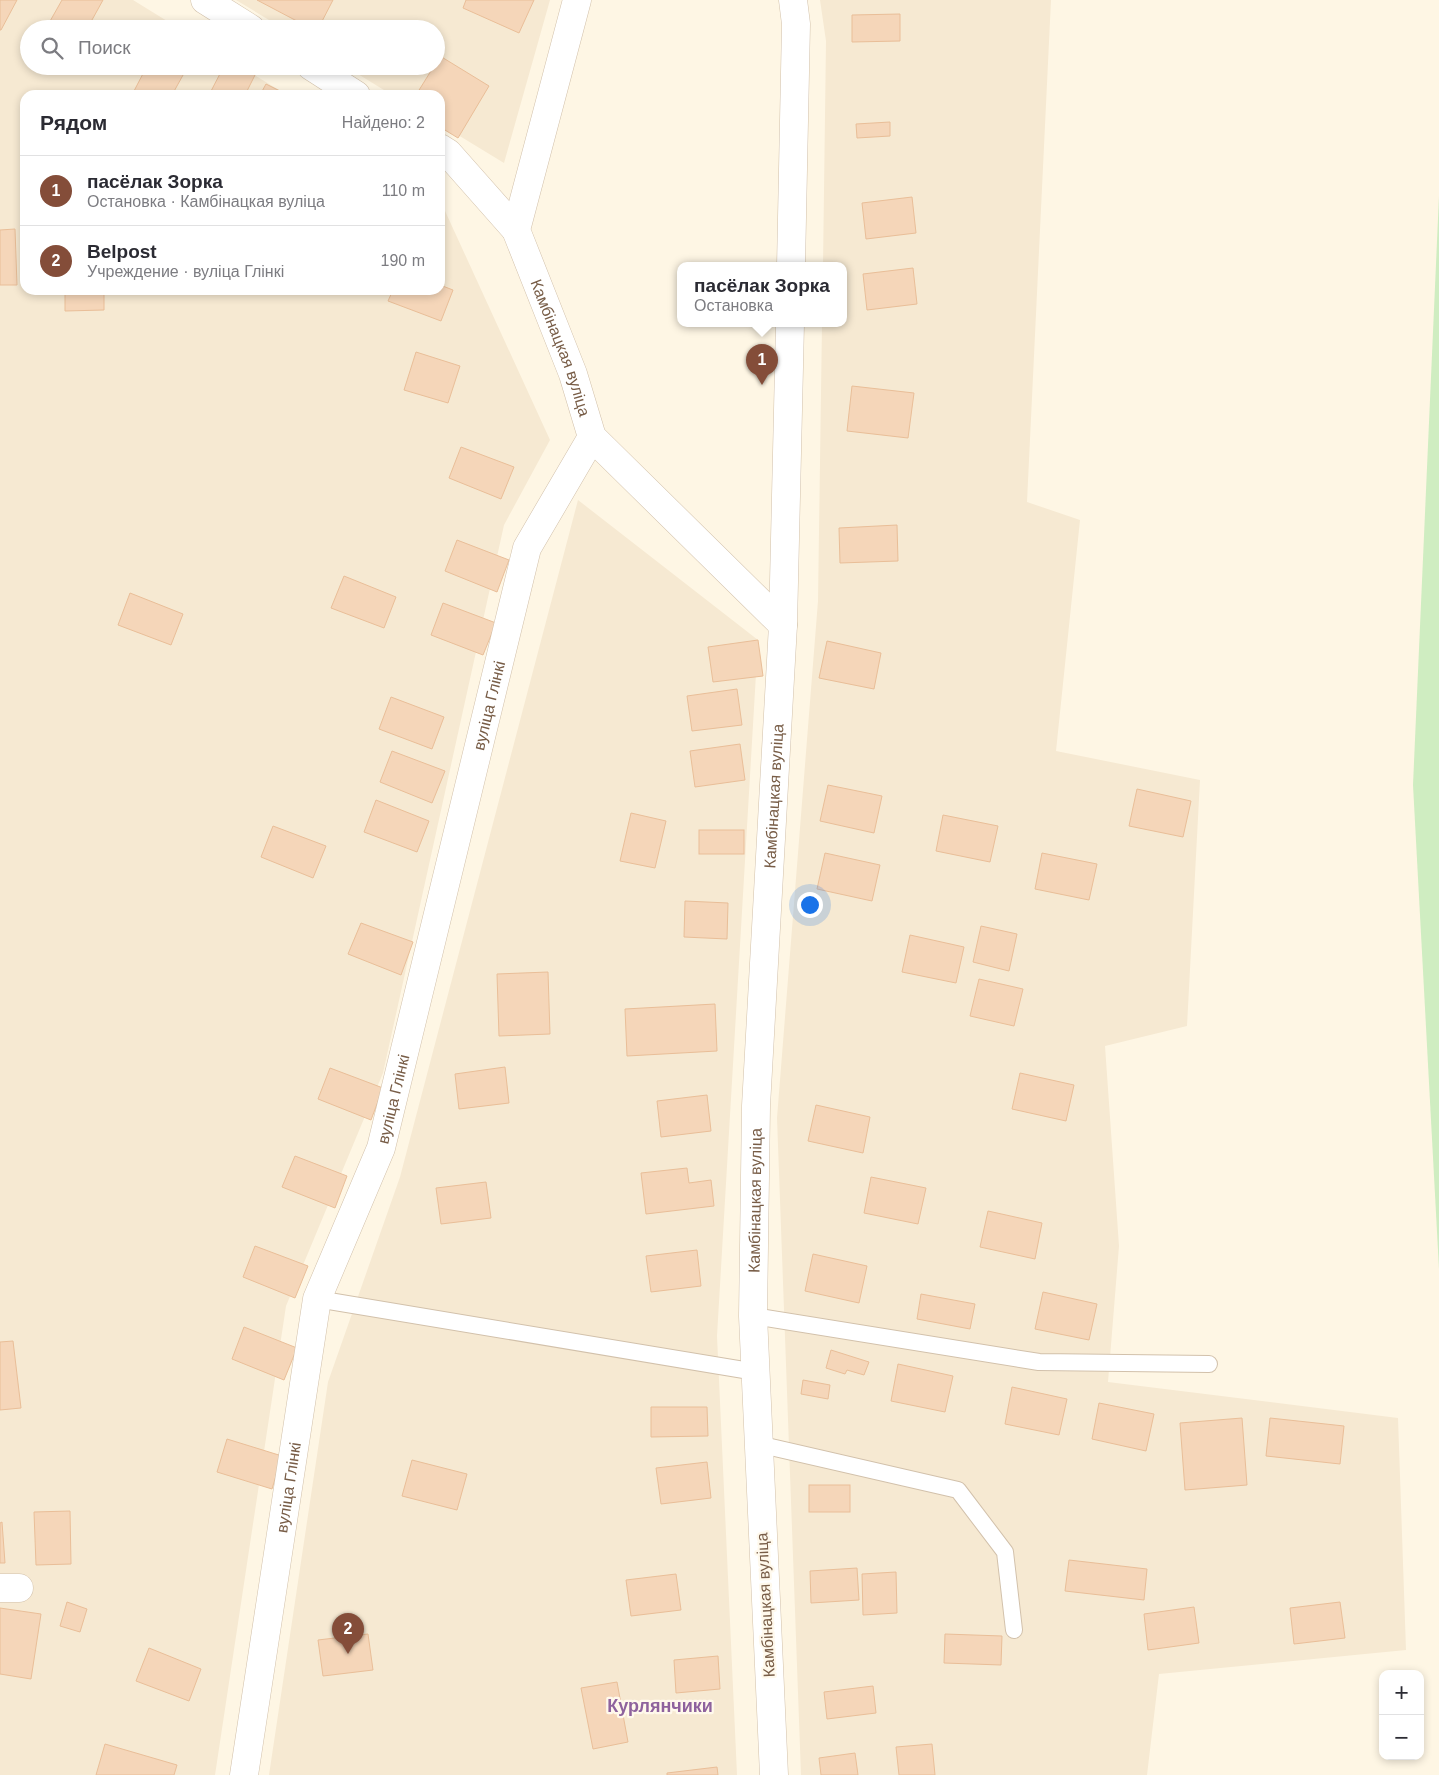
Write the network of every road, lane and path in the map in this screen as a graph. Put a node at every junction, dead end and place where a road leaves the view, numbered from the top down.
1 (577, 0) edge
2 (793, 0) edge
3 (214, 3) edge
4 (238, 20) edge
5 (325, 75) edge
6 (348, 90) edge
7 (445, 151) edge
8 (516, 230) junction
9 (791, 262) edge
10 (790, 327) edge
11 (592, 437) junction
12 (784, 625) junction
13 (317, 1299) junction
14 (753, 1316) junction
15 (1209, 1364) dead end
16 (756, 1372) junction
17 (758, 1444) junction
18 (1014, 1630) dead end
19 (244, 1775) edge
20 (774, 1775) edge

1 - 8 street
2 - 9 street
3 - 4 street
5 - 6 street
7 - 8 street
8 - 11 street, Камбінацкая вуліца
10 - 12 street, Камбінацкая вуліца
11 - 12 street, Камбінацкая вуліца
11 - 13 street, вуліца Глінкі
12 - 14 street, Камбінацкая вуліца
13 - 16 lane
13 - 19 street, вуліца Глінкі
14 - 15 lane
14 - 16 street, Камбінацкая вуліца
16 - 17 street, Камбінацкая вуліца
17 - 18 lane
17 - 20 street, Камбінацкая вуліца

